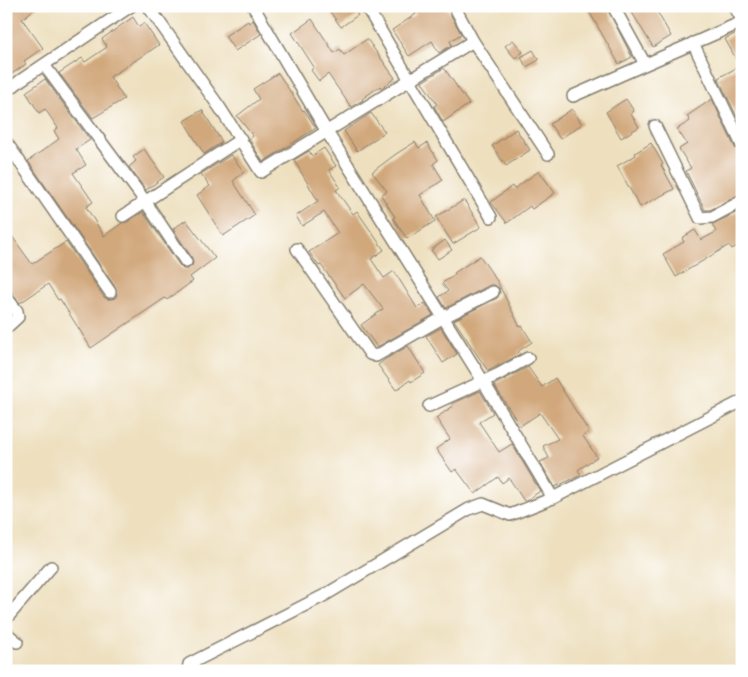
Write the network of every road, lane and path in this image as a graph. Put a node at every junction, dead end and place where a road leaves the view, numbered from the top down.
1 (131, 6) edge
2 (148, 6) edge
3 (253, 6) edge
4 (366, 6) edge
5 (454, 6) edge
6 (613, 6) edge
7 (734, 6) edge
8 (742, 21) edge
9 (473, 40) junction
10 (693, 43) junction
11 (645, 64) junction
12 (44, 65) junction
13 (410, 81) junction
14 (6, 92) edge
15 (573, 96) dead end
16 (655, 126) dead end
17 (327, 132) junction
18 (241, 139) junction
19 (6, 142) edge
20 (742, 145) edge
21 (548, 154) dead end
22 (145, 201) junction
23 (742, 201) edge
24 (122, 216) dead end
25 (491, 217) dead end
26 (297, 249) dead end
27 (186, 262) dead end
28 (110, 292) dead end
29 (493, 292) dead end
30 (6, 297) edge
31 (444, 317) junction
32 (6, 328) edge
33 (528, 358) dead end
34 (483, 381) junction
35 (742, 401) edge
36 (429, 406) dead end
37 (553, 498) junction
38 (51, 567) dead end
39 (6, 619) edge
40 (6, 633) edge
41 (17, 642) dead end
42 (188, 671) edge

1 - 12 street
2 - 18 street
3 - 17 street
4 - 13 street
5 - 9 street
6 - 11 street
7 - 8 street
8 - 10 street
9 - 13 street
9 - 21 street
10 - 11 street
10 - 20 street
11 - 15 street
12 - 14 street
12 - 22 street
13 - 17 street
13 - 25 street
16 - 23 street
17 - 18 street
17 - 31 street
18 - 22 street
19 - 28 street
22 - 24 street
22 - 27 street
26 - 31 street
29 - 31 street
30 - 32 street
31 - 34 street
33 - 34 street
34 - 36 street
34 - 37 street
35 - 37 street
37 - 42 street
38 - 39 street
40 - 41 street

